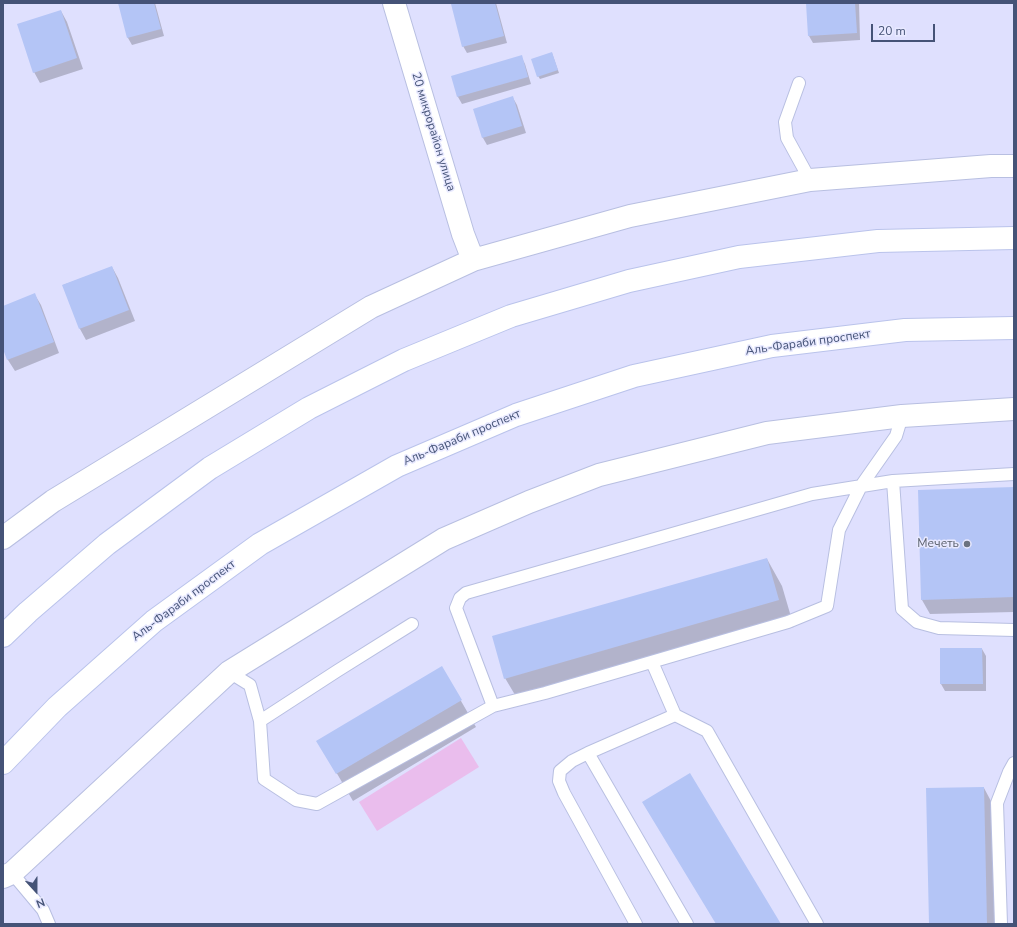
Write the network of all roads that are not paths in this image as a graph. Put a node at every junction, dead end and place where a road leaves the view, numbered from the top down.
1 (394, 3) edge
2 (799, 83) dead end
3 (1014, 166) edge
4 (810, 180) junction
5 (1014, 238) edge
6 (473, 260) junction
7 (1014, 328) edge
8 (1014, 409) edge
9 (902, 416) junction
10 (1014, 474) edge
11 (893, 481) junction
12 (861, 486) junction
13 (3, 538) edge
14 (412, 624) dead end
15 (1014, 630) edge
16 (3, 636) edge
17 (652, 662) junction
18 (229, 672) junction
19 (492, 706) junction
20 (675, 715) junction
21 (260, 721) junction
22 (588, 753) junction
23 (3, 763) edge
24 (1014, 763) edge
25 (8, 875) edge
26 (49, 924) edge
27 (636, 924) edge
28 (687, 924) edge
29 (817, 924) edge
30 (1001, 924) edge

1 - 6 street, 20 микрорайон улица
2 - 4 lane
3 - 4 street
4 - 6 street
5 - 16 street
6 - 13 street
7 - 23 street, Аль-Фараби проспект
8 - 9 street
9 - 12 lane
9 - 18 street
10 - 11 lane
11 - 12 lane
11 - 15 lane
12 - 17 lane
12 - 19 lane
14 - 21 lane
17 - 19 lane
17 - 20 lane
18 - 21 lane
18 - 25 street
19 - 21 lane
20 - 22 lane
20 - 29 lane
22 - 27 lane
22 - 28 lane
24 - 30 lane
25 - 26 lane

